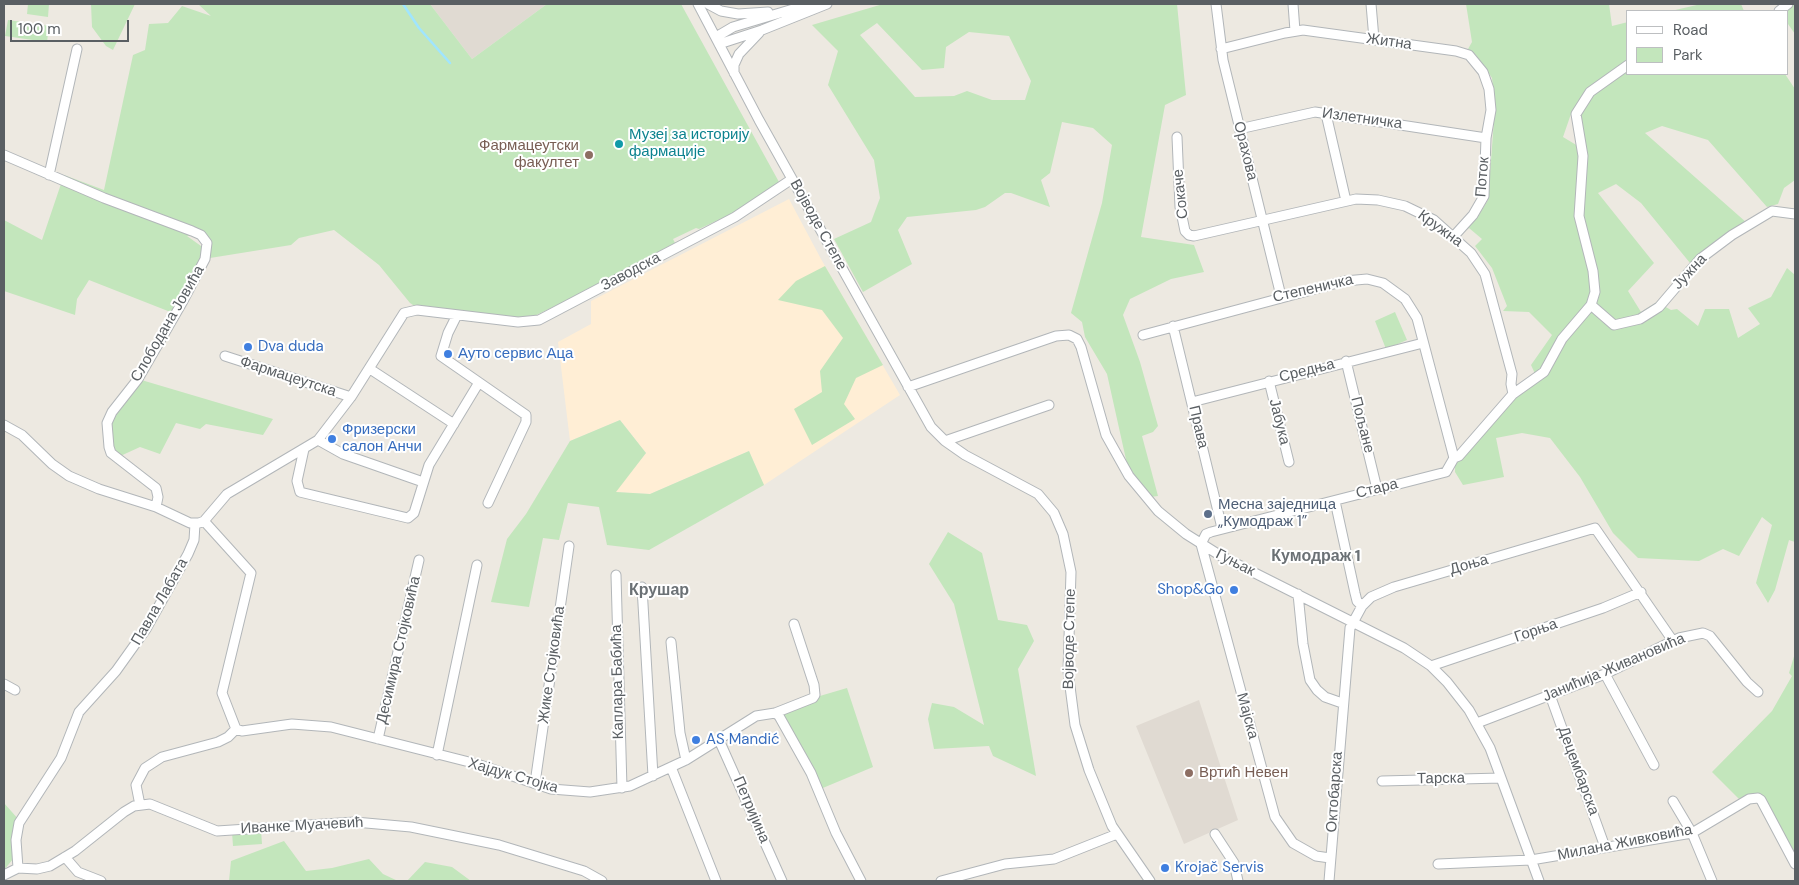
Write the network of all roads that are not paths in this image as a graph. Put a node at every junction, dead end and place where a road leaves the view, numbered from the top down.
1 (698, 4) edge
2 (708, 4) edge
3 (810, 4) edge
4 (827, 4) edge
5 (1216, 4) edge
6 (1293, 4) edge
7 (1371, 4) edge
8 (783, 11) junction
9 (762, 30) junction
10 (1295, 31) junction
11 (1374, 39) junction
12 (718, 40) junction
13 (77, 49) dead end
14 (1221, 49) junction
15 (1626, 66) edge
16 (734, 73) junction
17 (1326, 114) junction
18 (1240, 129) junction
19 (1177, 138) dead end
20 (1486, 138) junction
21 (4, 155) edge
22 (49, 175) junction
23 (792, 179) junction
24 (1346, 201) junction
25 (1795, 214) edge
26 (1262, 220) junction
27 (1454, 236) junction
28 (1281, 296) junction
29 (1591, 305) junction
30 (417, 310) joint
31 (457, 315) junction
32 (1173, 326) junction
33 (1143, 335) dead end
34 (1423, 342) junction
35 (225, 356) dead end
36 (1346, 362) junction
37 (370, 369) junction
38 (1269, 382) junction
39 (478, 384) junction
40 (908, 387) junction
41 (1513, 394) junction
42 (351, 398) junction
43 (1192, 402) junction
44 (1049, 405) dead end
45 (4, 424) edge
46 (454, 424) junction
47 (318, 440) junction
48 (945, 441) junction
49 (304, 449) junction
50 (1454, 458) junction
51 (1289, 462) dead end
52 (423, 482) junction
53 (1377, 489) junction
54 (1335, 500) junction
55 (488, 503) dead end
56 (156, 507) junction
57 (200, 522) junction
58 (1222, 528) junction
59 (1200, 544) junction
60 (568, 546) dead end
61 (419, 560) dead end
62 (476, 565) dead end
63 (616, 575) dead end
64 (642, 587) dead end
65 (1641, 592) junction
66 (1298, 594) junction
67 (1362, 606) junction
68 (1353, 621) junction
69 (794, 624) dead end
70 (1673, 641) junction
71 (671, 642) dead end
72 (1431, 666) junction
73 (1605, 674) junction
74 (4, 684) edge
75 (15, 690) dead end
76 (1758, 692) dead end
77 (1550, 696) junction
78 (1342, 703) junction
79 (775, 714) junction
80 (1477, 723) junction
81 (236, 728) junction
82 (378, 739) junction
83 (719, 740) junction
84 (436, 755) junction
85 (686, 760) junction
86 (1654, 766) dead end
87 (671, 767) junction
88 (653, 776) junction
89 (1501, 778) junction
90 (1382, 781) dead end
91 (535, 784) junction
92 (622, 788) junction
93 (1673, 801) dead end
94 (140, 805) junction
95 (1692, 833) junction
96 (1117, 834) junction
97 (1215, 834) dead end
98 (1606, 847) junction
99 (65, 857) junction
100 (1330, 858) junction
101 (1531, 860) junction
102 (1438, 864) dead end
103 (1795, 864) edge
104 (18, 868) junction
105 (4, 875) edge
106 (101, 881) edge
107 (602, 881) edge
108 (716, 881) edge
109 (782, 881) edge
110 (861, 881) edge
111 (941, 881) edge
112 (1150, 881) edge
113 (1238, 881) edge
114 (1329, 881) edge
115 (1538, 881) edge
116 (1712, 881) edge

1 - 12 street, Војводе Степе
2 - 8 street
3 - 8 street
4 - 9 street
5 - 14 street, Орахова
6 - 10 street
7 - 11 street
8 - 12 street
9 - 12 street
9 - 16 street
10 - 11 street, Житна
10 - 14 street, Житна
11 - 20 street, Житна
12 - 16 street, Војводе Степе
13 - 22 street
14 - 18 street, Орахова
15 - 29 street
16 - 23 street, Војводе Степе
17 - 18 street, Излетничка
17 - 20 street, Излетничка
17 - 24 street
18 - 26 street, Орахова
19 - 26 street, Сокаче
20 - 27 street, Поток
21 - 22 street, Слободана Јовића
22 - 56 street, Слободана Јовића
23 - 31 street, Заводска
23 - 40 street, Војводе Степе
24 - 26 street, Кружна
24 - 27 street, Кружна
25 - 29 street, Јужна
26 - 28 street, Орахова
27 - 41 street, Кружна
28 - 32 street, Степеничка
28 - 34 street, Степеничка
29 - 41 street
30 - 31 street, Заводска
30 - 37 street, Павла Лабата
31 - 39 street
32 - 33 street, Степеничка
32 - 43 street, Права
34 - 36 street, Средња
34 - 50 street, Степеничка
35 - 42 street, Фармацеутска
36 - 38 street, Средња
36 - 53 street, Пољане
37 - 42 street, Павла Лабата
37 - 46 street
38 - 43 street, Средња
38 - 51 street, Јабука
39 - 46 street
39 - 55 street
40 - 48 street, Војводе Степе
40 - 59 street, Гуњак
41 - 50 street
42 - 47 street, Павла Лабата
43 - 58 street, Права
44 - 48 street
45 - 56 street
46 - 52 street
47 - 49 street, Павла Лабата
47 - 52 street
48 - 96 street, Војводе Степе
49 - 52 street
49 - 57 street, Павла Лабата
50 - 53 street, Стара
53 - 54 street, Стара
54 - 58 street, Стара
54 - 67 street
56 - 57 street
57 - 81 street
57 - 104 street, Павла Лабата
58 - 59 street, Стара
59 - 66 street, Гуњак
59 - 100 street, Мајска
60 - 91 street, Жике Стојковића
61 - 82 street, Десимира Стојковића
62 - 84 street
63 - 92 street, Каплара Бабића
64 - 88 street
65 - 67 street, Доња
65 - 70 street
65 - 72 street, Горња
66 - 68 street, Гуњак
66 - 78 street
67 - 68 street, Доња
68 - 72 street, Гуњак
68 - 78 street, Октобарска
69 - 79 street, Хајдук Стојка
70 - 73 street, Јанићија Живановића
70 - 76 street, Јанићија Живановића
71 - 85 street
72 - 80 street, Гуњак
73 - 77 street, Јанићија Живановића
73 - 86 street
74 - 75 street
77 - 80 street, Јанићија Живановића
77 - 98 street, Децембарска
78 - 100 street, Октобарска
79 - 83 street, Хајдук Стојка
79 - 110 street
80 - 89 street, Гуњак
81 - 82 street, Хајдук Стојка
81 - 94 street
82 - 84 street, Хајдук Стојка
83 - 85 street, Хајдук Стојка
83 - 109 street, Петријина
84 - 91 street, Хајдук Стојка
85 - 87 street, Хајдук Стојка
87 - 88 street, Хајдук Стојка
87 - 108 street
88 - 92 street, Хајдук Стојка
89 - 90 street, Тарска
89 - 101 street, Гуњак
91 - 92 street, Хајдук Стојка
93 - 95 street
94 - 99 street
94 - 107 street, Иванке Муачевић
95 - 98 street, Милана Живковића
95 - 103 street, Милана Живковића
95 - 116 street
96 - 111 street
96 - 112 street, Војводе Степе
97 - 113 street
98 - 101 street, Милана Живковића
99 - 104 street
99 - 106 street
100 - 114 street, Октобарска
101 - 102 street, Милана Живковића
101 - 115 street, Гуњак
104 - 105 street

